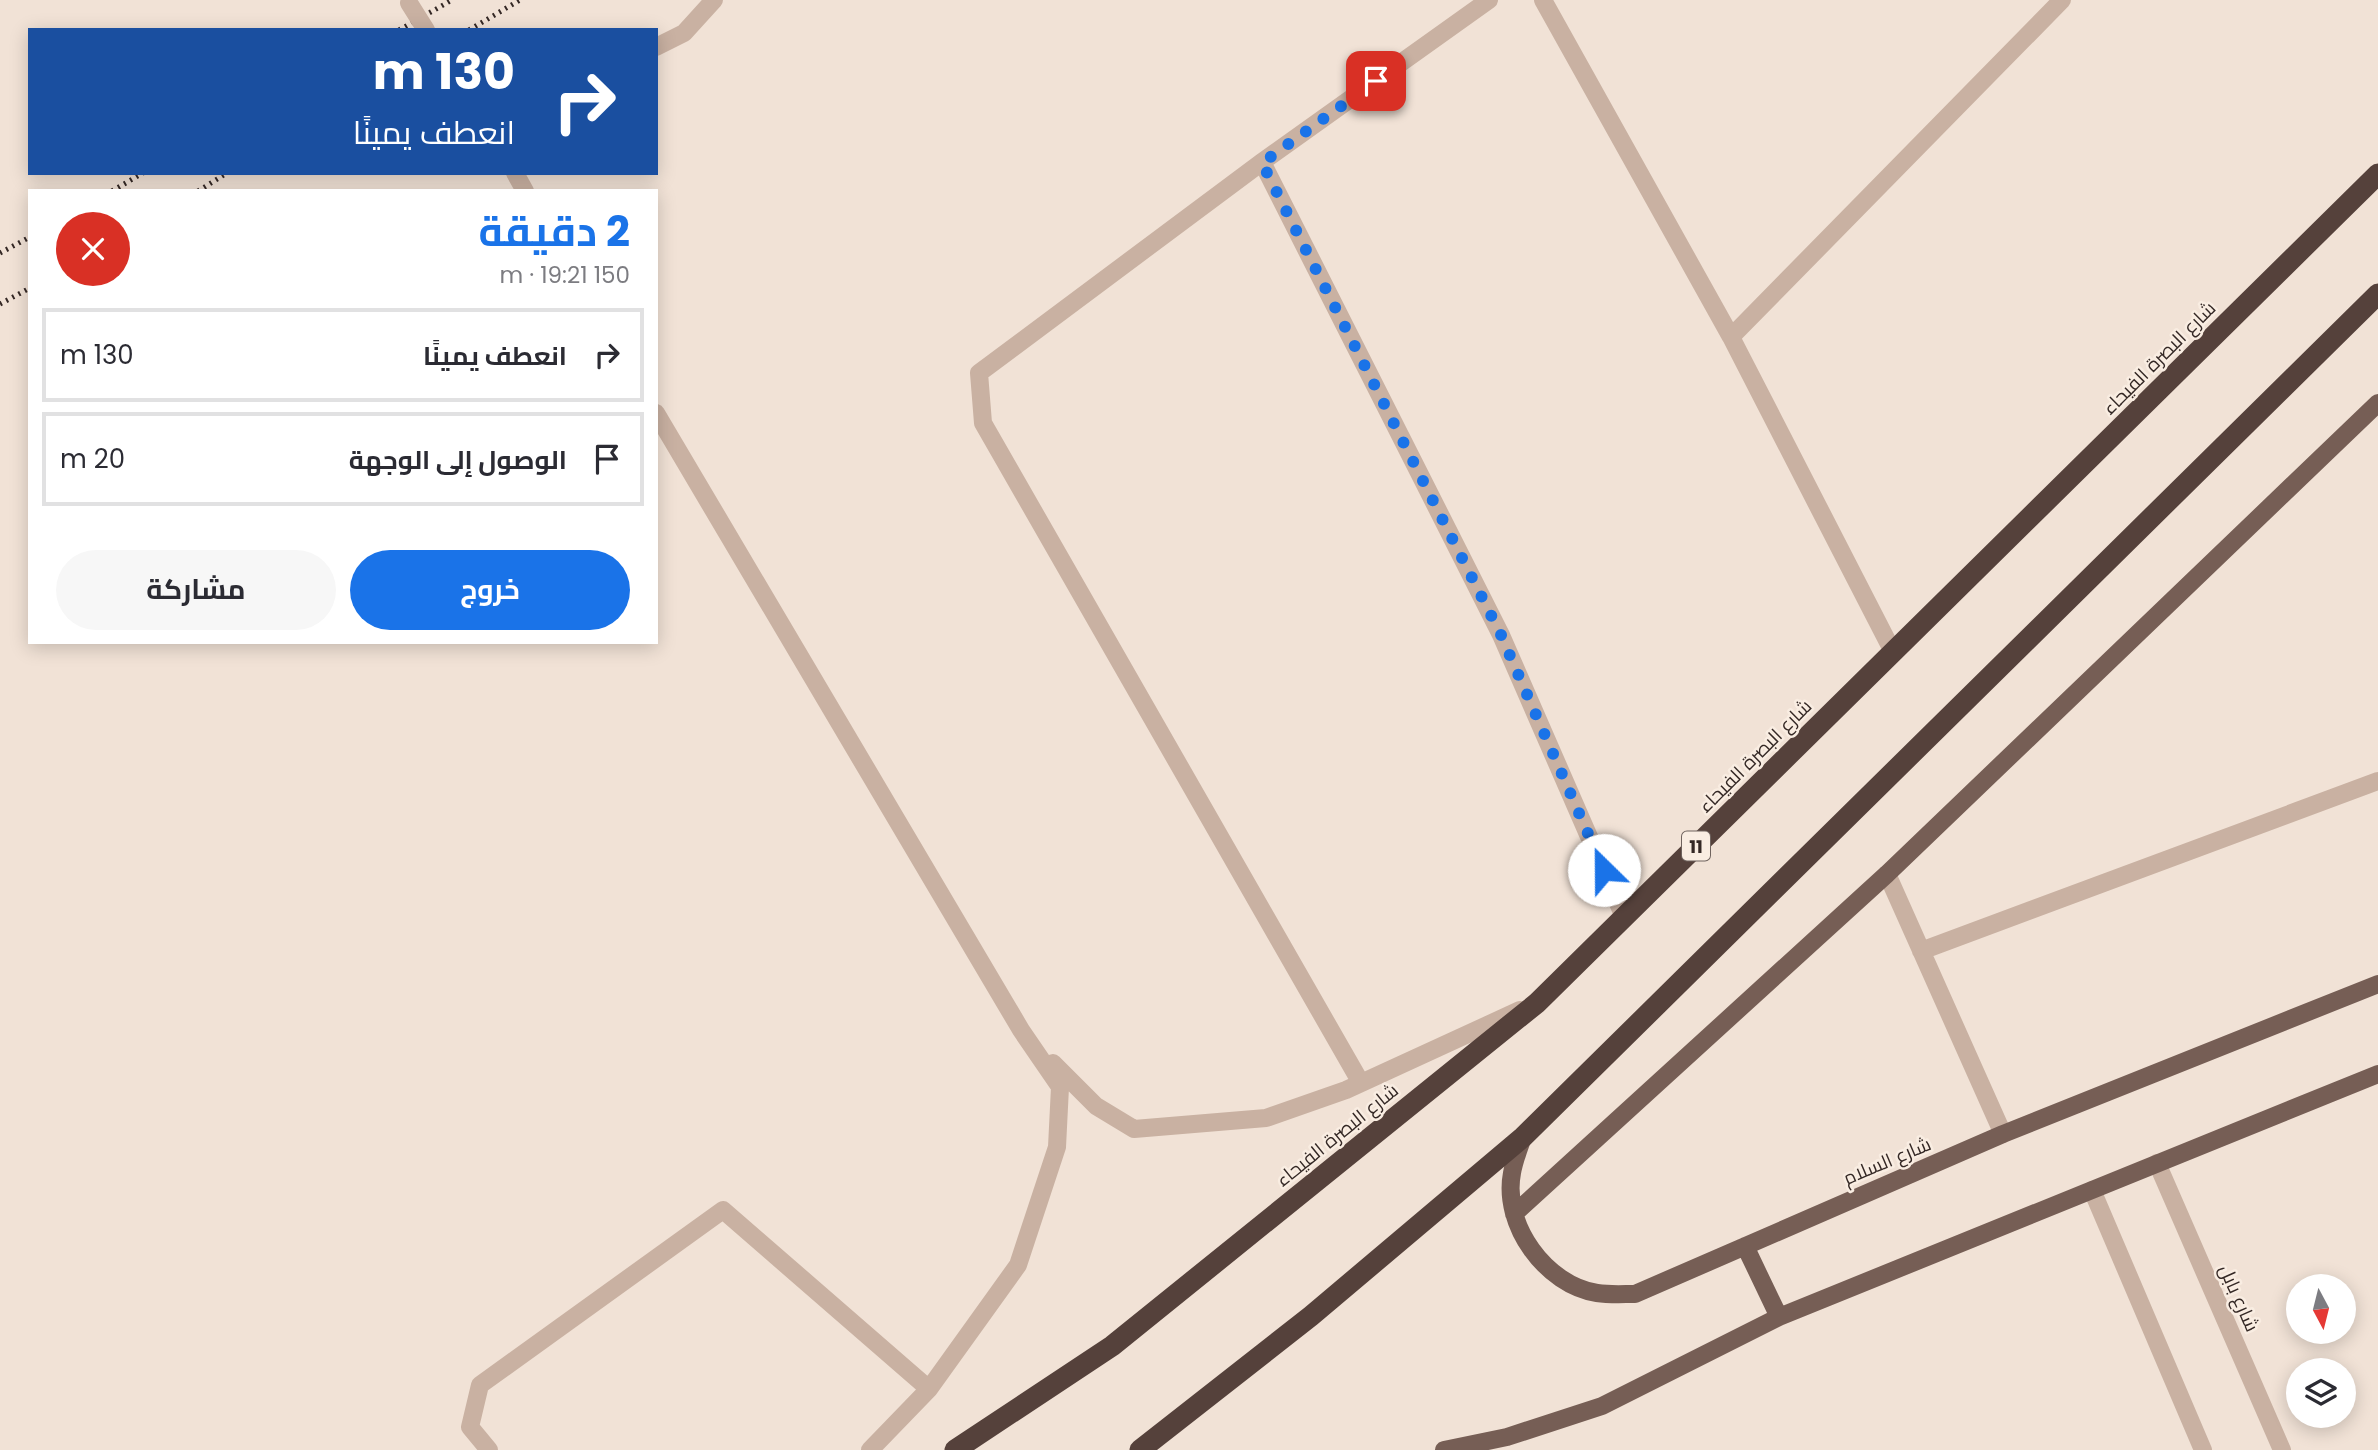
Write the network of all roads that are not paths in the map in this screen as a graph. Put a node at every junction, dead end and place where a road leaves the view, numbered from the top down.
1 (714, 0) edge
2 (1489, 0) edge
3 (1543, 0) edge
4 (2062, 0) edge
5 (408, 1) edge
6 (425, 28) edge
7 (658, 46) edge
8 (1262, 163) junction
9 (2378, 174) edge
10 (2378, 294) edge
11 (1731, 337) junction
12 (2378, 403) edge
13 (658, 416) edge
14 (1893, 652) junction
15 (2378, 782) edge
16 (1887, 874) junction
17 (1624, 917) junction
18 (1921, 951) junction
19 (2378, 984) edge
20 (1537, 1003) junction
21 (1020, 1031) junction
22 (2378, 1074) edge
23 (1362, 1083) junction
24 (2003, 1134) junction
25 (1523, 1137) junction
26 (2157, 1163) junction
27 (2092, 1190) junction
28 (1514, 1214) junction
29 (1745, 1245) junction
30 (1779, 1317) junction
31 (929, 1389) junction
32 (489, 1450) edge
33 (870, 1450) edge
34 (956, 1450) edge
35 (1140, 1450) edge
36 (1444, 1450) edge
37 (2203, 1450) edge
38 (2282, 1450) edge

1 - 7 street
2 - 8 street
3 - 11 street
4 - 11 street
5 - 6 street, bridge
8 - 17 street
8 - 23 street
9 - 14 highway, شارع البصرة الفيحاء / 11
10 - 25 highway
11 - 14 street
12 - 16 main road
13 - 21 street
14 - 17 highway, شارع البصرة الفيحاء / 11
15 - 18 street
16 - 18 street
16 - 28 main road
17 - 20 highway, شارع البصرة الفيحاء / 11
18 - 24 street
19 - 24 main road, شارع السلام
20 - 23 street
20 - 34 highway, شارع البصرة الفيحاء / 11
21 - 23 street
21 - 31 street
22 - 26 main road
24 - 29 main road, شارع السلام
25 - 28 main road, شارع السلام
25 - 35 highway
26 - 27 main road
26 - 38 street, شارع بابل
27 - 30 main road
27 - 37 street
28 - 29 main road, شارع السلام
29 - 30 main road
30 - 36 main road
31 - 32 street
31 - 33 street

